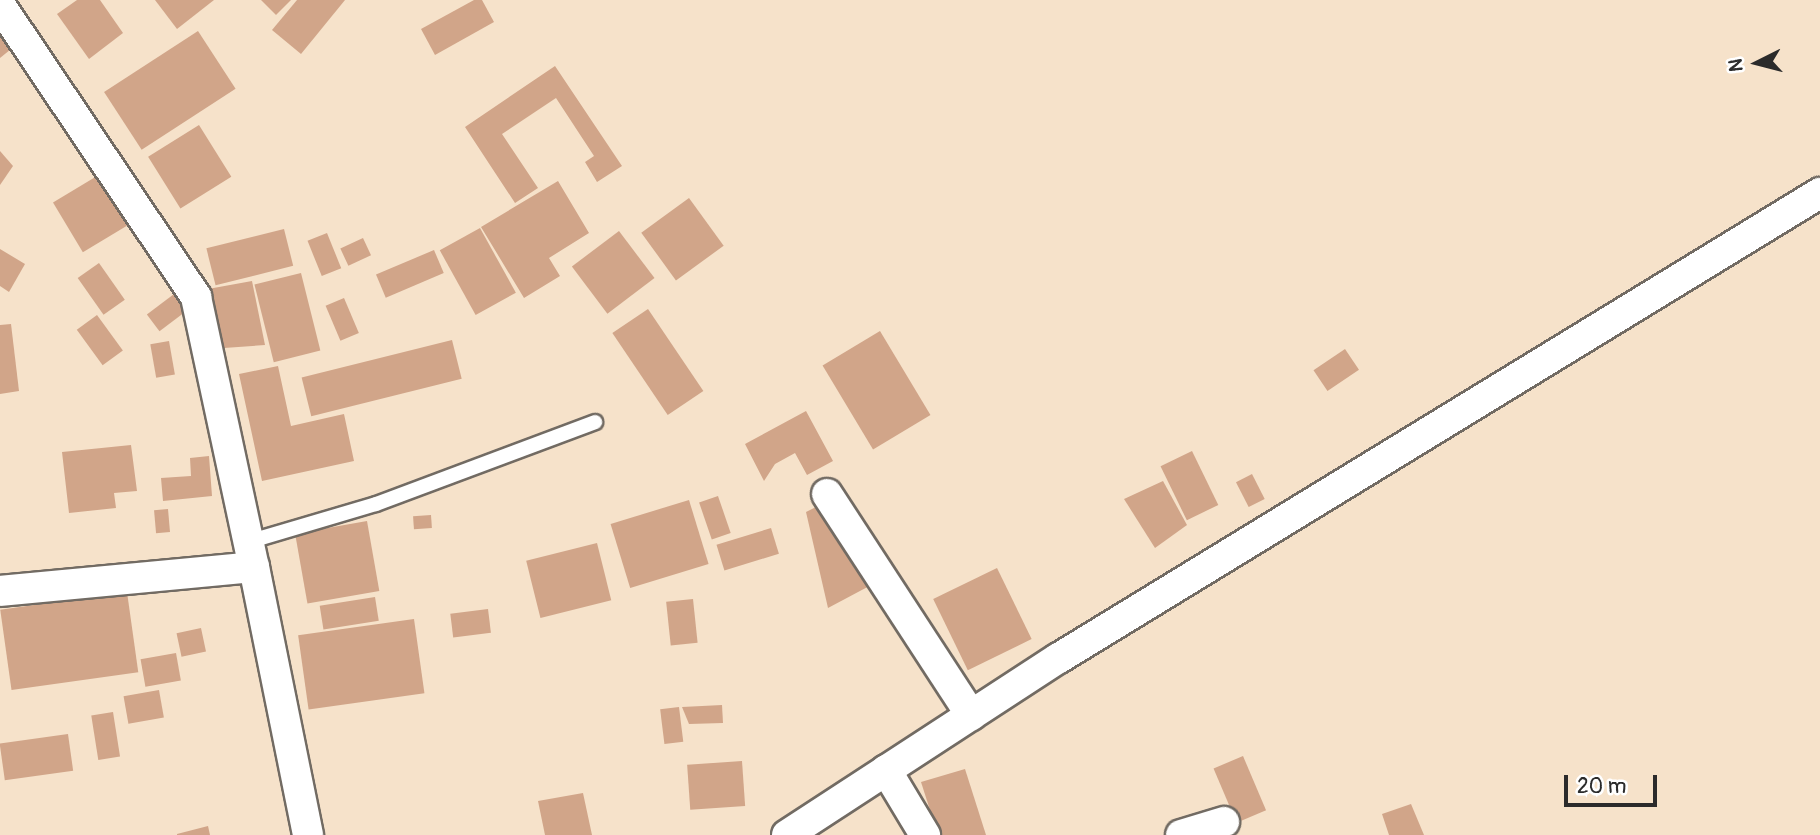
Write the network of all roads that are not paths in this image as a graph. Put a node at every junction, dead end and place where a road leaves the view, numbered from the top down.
1 (0, 5) edge
2 (1820, 193) edge
3 (595, 422) dead end
4 (827, 494) dead end
5 (252, 554) junction
6 (0, 591) edge
7 (971, 715) junction
8 (886, 770) junction
9 (1224, 822) dead end
10 (308, 835) edge
11 (786, 835) edge
12 (925, 835) edge
13 (1181, 835) edge

1 - 5 street
2 - 7 street
3 - 5 lane
4 - 7 street
5 - 6 street
5 - 10 street
7 - 8 street
8 - 11 street
8 - 12 street
9 - 13 street

